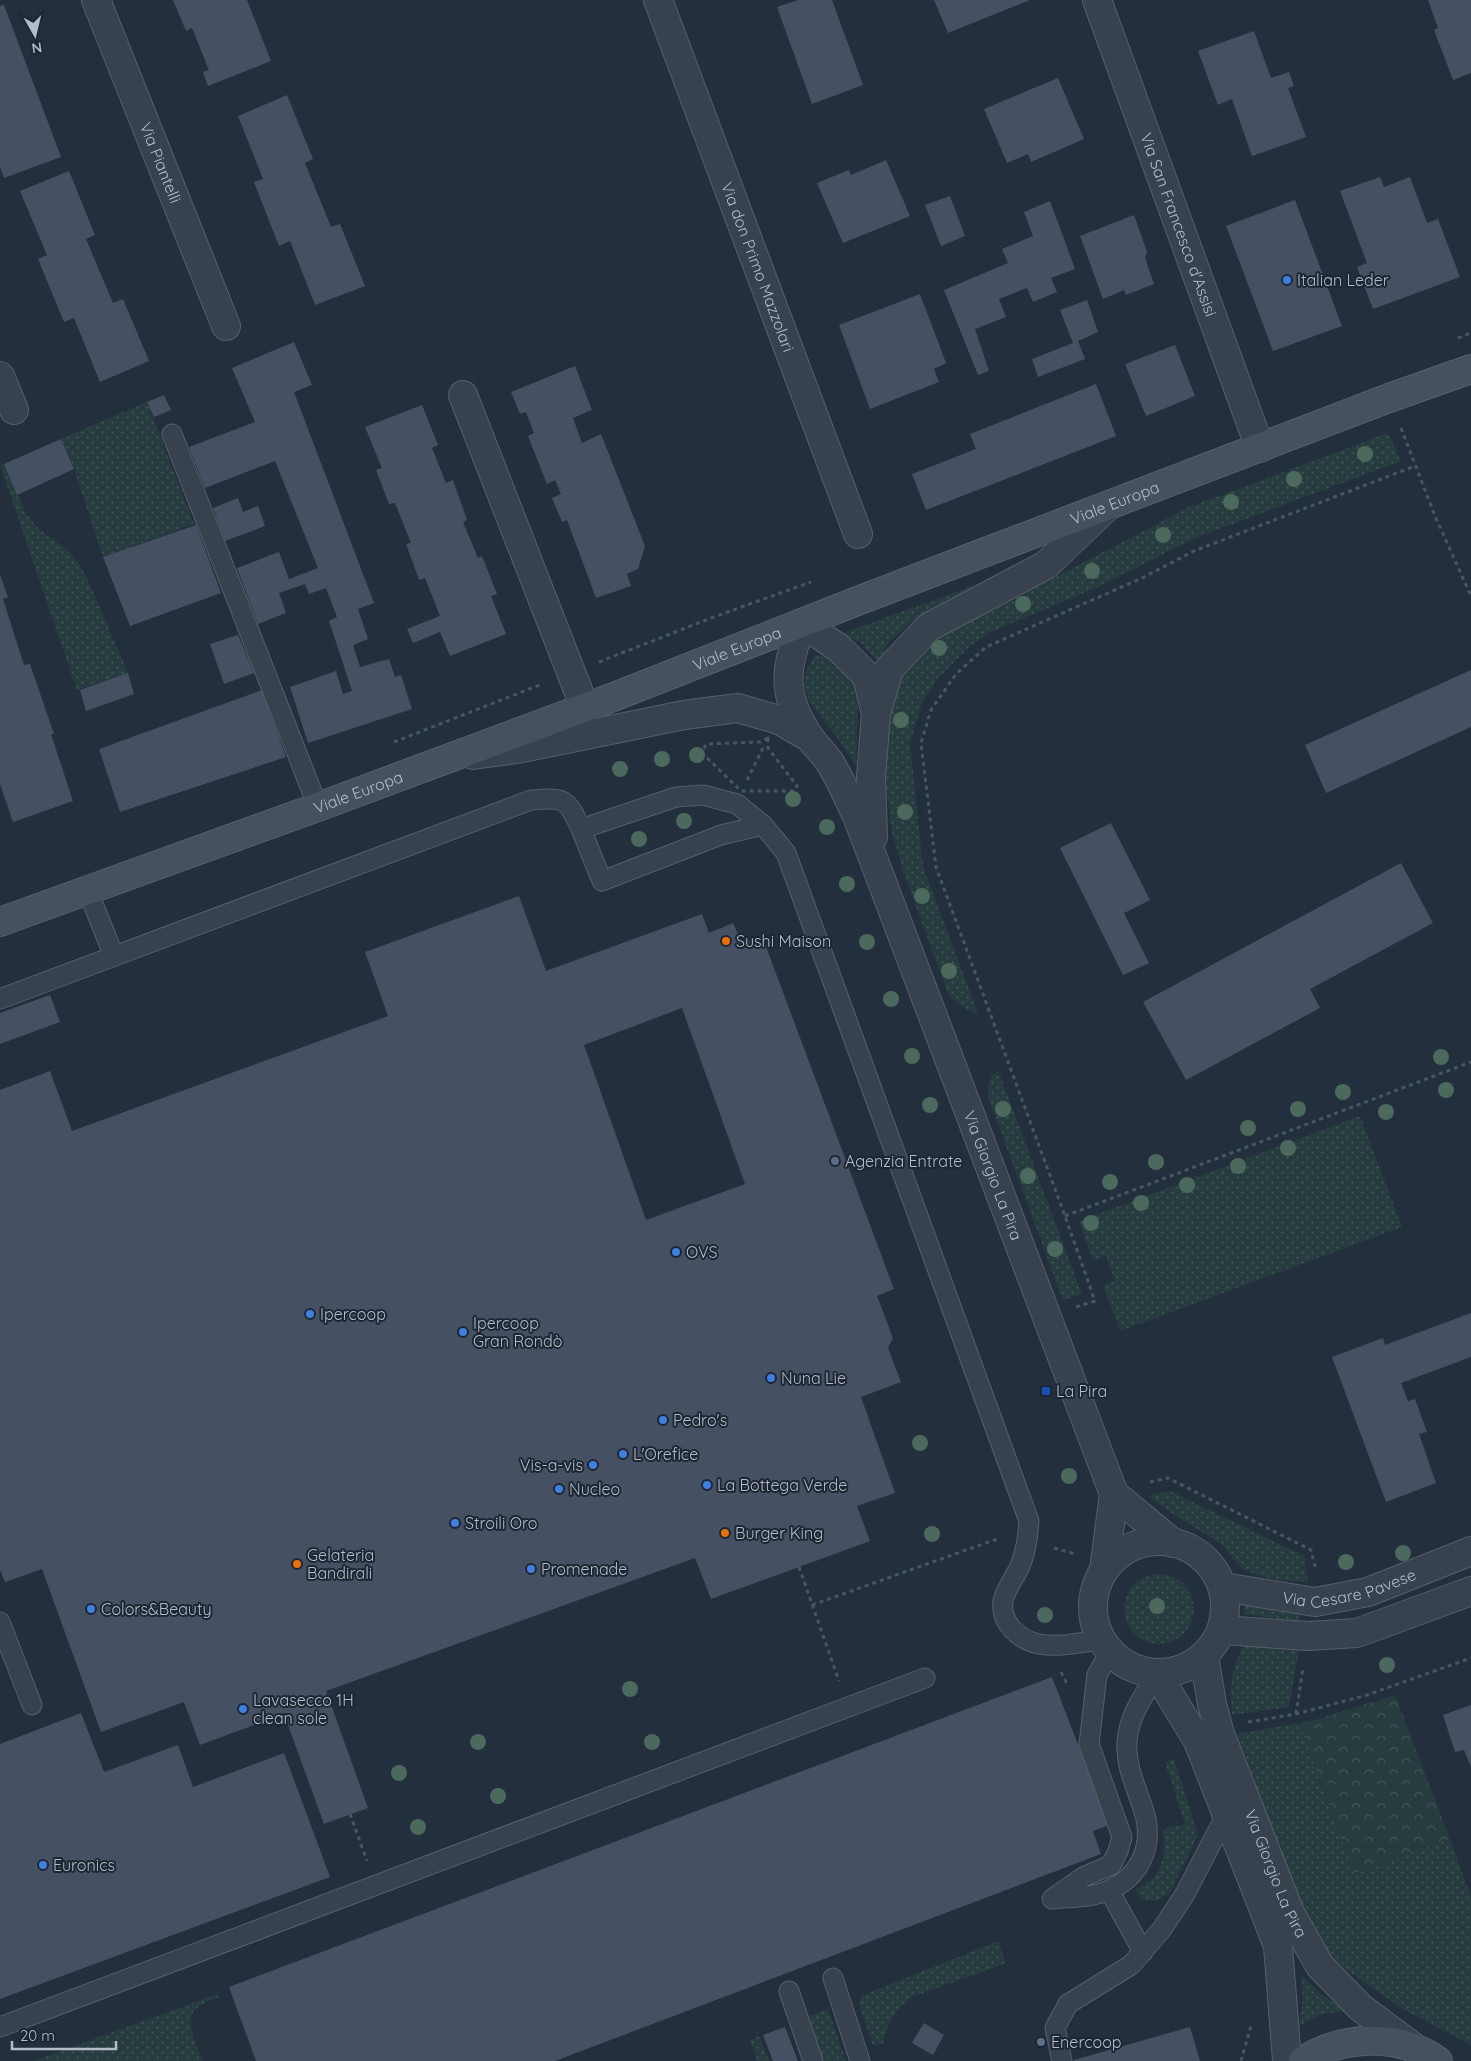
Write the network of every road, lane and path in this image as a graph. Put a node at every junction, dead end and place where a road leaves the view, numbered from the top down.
1 (96, 0) edge
2 (658, 0) edge
3 (1097, 0) edge
4 (226, 326) dead end
5 (1471, 332) edge
6 (1452, 339) dead end
7 (1471, 369) edge
8 (0, 376) edge
9 (463, 395) dead end
10 (1390, 398) junction
11 (14, 410) dead end
12 (172, 434) dead end
13 (1260, 448) junction
14 (1414, 466) junction
15 (1109, 505) junction
16 (858, 534) dead end
17 (813, 582) dead end
18 (1471, 596) edge
19 (802, 623) junction
20 (571, 672) junction
21 (585, 708) junction
22 (876, 714) junction
23 (768, 738) junction
24 (810, 738) junction
25 (388, 744) dead end
26 (454, 757) junction
27 (741, 791) junction
28 (318, 807) junction
29 (763, 825) junction
30 (581, 830) junction
31 (875, 858) junction
32 (87, 889) junction
33 (0, 922) edge
34 (114, 956) junction
35 (0, 999) edge
36 (1471, 1062) edge
37 (1065, 1216) junction
38 (1047, 1318) junction
39 (1114, 1494) junction
40 (1028, 1539) junction
41 (1173, 1543) junction
42 (1471, 1551) edge
43 (1078, 1555) dead end
44 (799, 1567) dead end
45 (1104, 1570) junction
46 (1222, 1587) junction
47 (1471, 1591) edge
48 (812, 1606) junction
49 (0, 1622) edge
50 (1222, 1630) junction
51 (1105, 1646) junction
52 (1204, 1656) junction
53 (1157, 1674) junction
54 (925, 1678) dead end
55 (32, 1705) dead end
56 (1177, 1705) junction
57 (848, 1707) junction
58 (1131, 1717) junction
59 (1226, 1815) junction
60 (1109, 1890) junction
61 (1143, 1952) junction
62 (833, 1978) dead end
63 (789, 1991) dead end
64 (0, 2027) edge
65 (1427, 2055) edge
66 (813, 2061) edge
67 (860, 2061) edge
68 (1062, 2061) edge
69 (1287, 2061) edge
70 (1303, 2061) edge

1 - 4 street, Via Piantelli
2 - 16 street, Via don Primo Mazzolari
3 - 13 street, Via San Francesco d'Assisi
5 - 6 path
7 - 10 street, Viale Europa
8 - 11 street
9 - 20 street
10 - 13 street, Viale Europa
10 - 14 path
12 - 28 lane
13 - 15 street, Viale Europa
14 - 18 path
14 - 37 path
15 - 19 street, Viale Europa
15 - 22 street
17 - 20 path
19 - 21 street, Viale Europa
19 - 22 street
19 - 24 street
20 - 21 street
20 - 25 path
21 - 26 street, Viale Europa
22 - 31 street
23 - 27 path
23 - 27 path
23 - 27 path
24 - 26 street
24 - 31 street
26 - 28 street, Viale Europa
28 - 32 street, Viale Europa
29 - 30 lane
29 - 30 lane
29 - 40 lane
30 - 34 lane
31 - 38 street, Via Giorgio La Pira
32 - 33 street, Viale Europa
32 - 34 lane
34 - 35 lane
36 - 37 path
37 - 38 path
38 - 39 street, Via Giorgio La Pira
39 - 41 street, Via Giorgio La Pira
39 - 45 street, Via Giorgio La Pira
40 - 43 path
40 - 48 path
40 - 51 lane
41 - 45 street
41 - 46 street
42 - 46 street, Via Cesare Pavese
44 - 48 path
45 - 51 street
46 - 50 street
47 - 50 street
48 - 57 path
49 - 55 lane
50 - 52 street
51 - 53 street
51 - 60 lane
52 - 53 street
52 - 65 street, Via Giorgio La Pira
53 - 56 street, Via Giorgio La Pira
53 - 58 lane
54 - 57 lane
56 - 58 lane
56 - 59 street, Via Giorgio La Pira
57 - 64 lane
58 - 60 lane
59 - 61 lane
59 - 69 street, Via Giorgio La Pira
60 - 61 lane
61 - 68 lane
62 - 67 lane
63 - 66 lane
65 - 70 street

